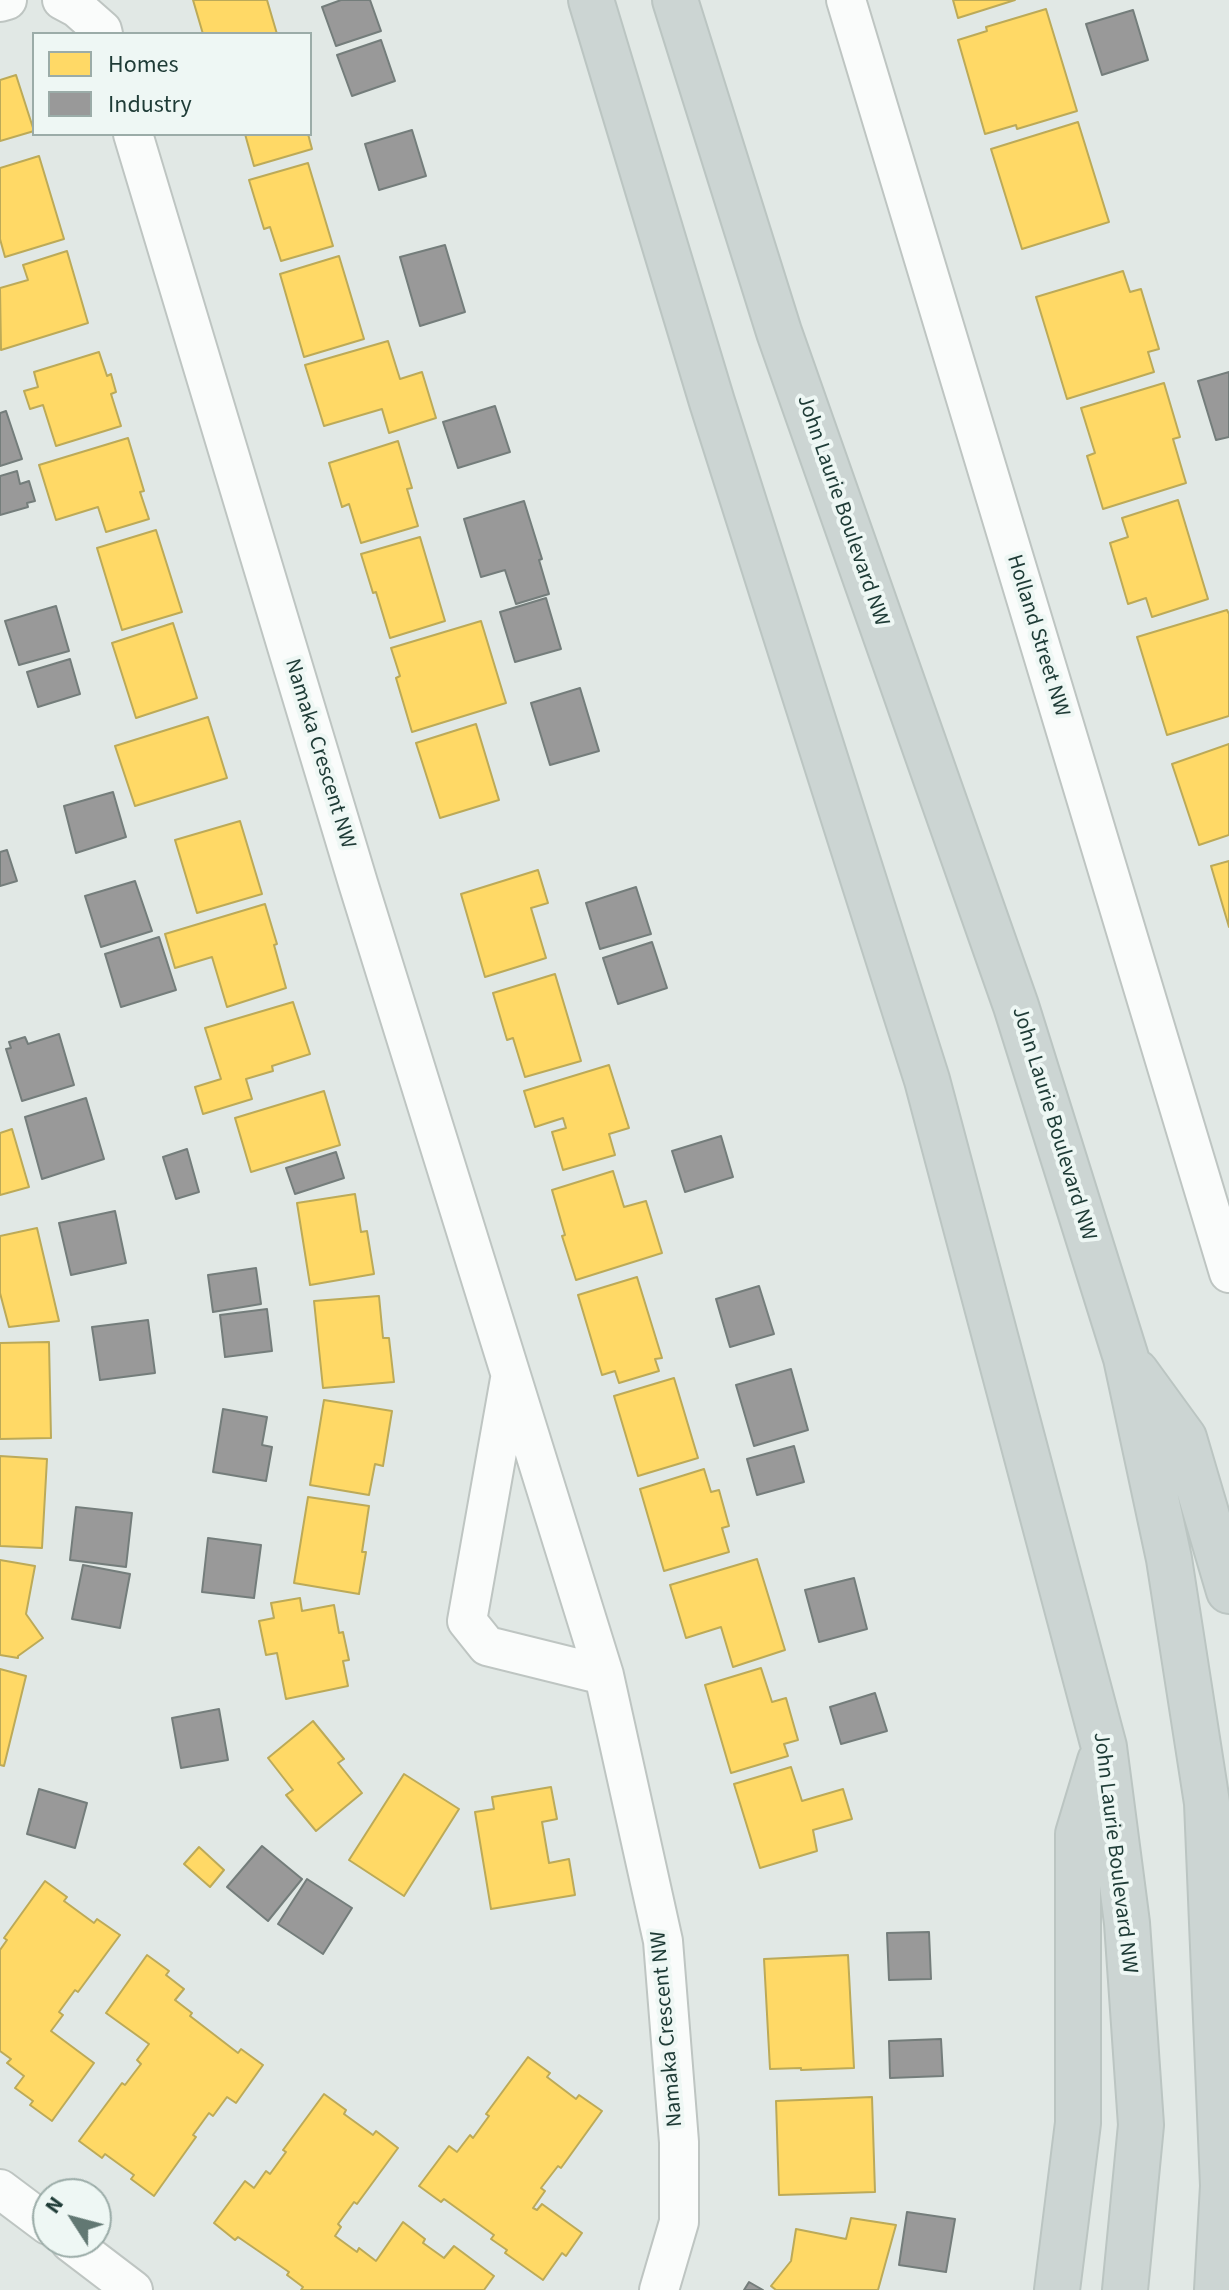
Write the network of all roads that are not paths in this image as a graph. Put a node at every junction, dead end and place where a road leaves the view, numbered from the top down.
1 (7, 0) edge
2 (62, 0) edge
3 (591, 0) edge
4 (675, 0) edge
5 (846, 0) edge
6 (0, 2) edge
7 (102, 32) edge
8 (134, 136) edge
9 (1229, 1273) edge
10 (1126, 1358) junction
11 (511, 1373) junction
12 (1229, 1591) edge
13 (604, 1675) junction
14 (1104, 1747) junction
15 (0, 2189) edge
16 (32, 2213) edge
17 (91, 2258) edge
18 (133, 2290) edge
19 (659, 2290) edge
20 (1057, 2290) edge
21 (1125, 2290) edge
22 (1217, 2290) edge

1 - 6 street
2 - 7 street
3 - 14 main road, John Laurie Boulevard NW
4 - 10 main road, John Laurie Boulevard NW
5 - 9 street, Holland Street NW
8 - 11 street, Namaka Crescent NW
10 - 12 main road
10 - 22 main road, John Laurie Boulevard NW
11 - 13 street, Namaka Crescent NW
11 - 13 street, Namaka Crescent NW
13 - 19 street, Namaka Crescent NW
14 - 20 main road
14 - 21 main road, John Laurie Boulevard NW
15 - 16 street
17 - 18 street

